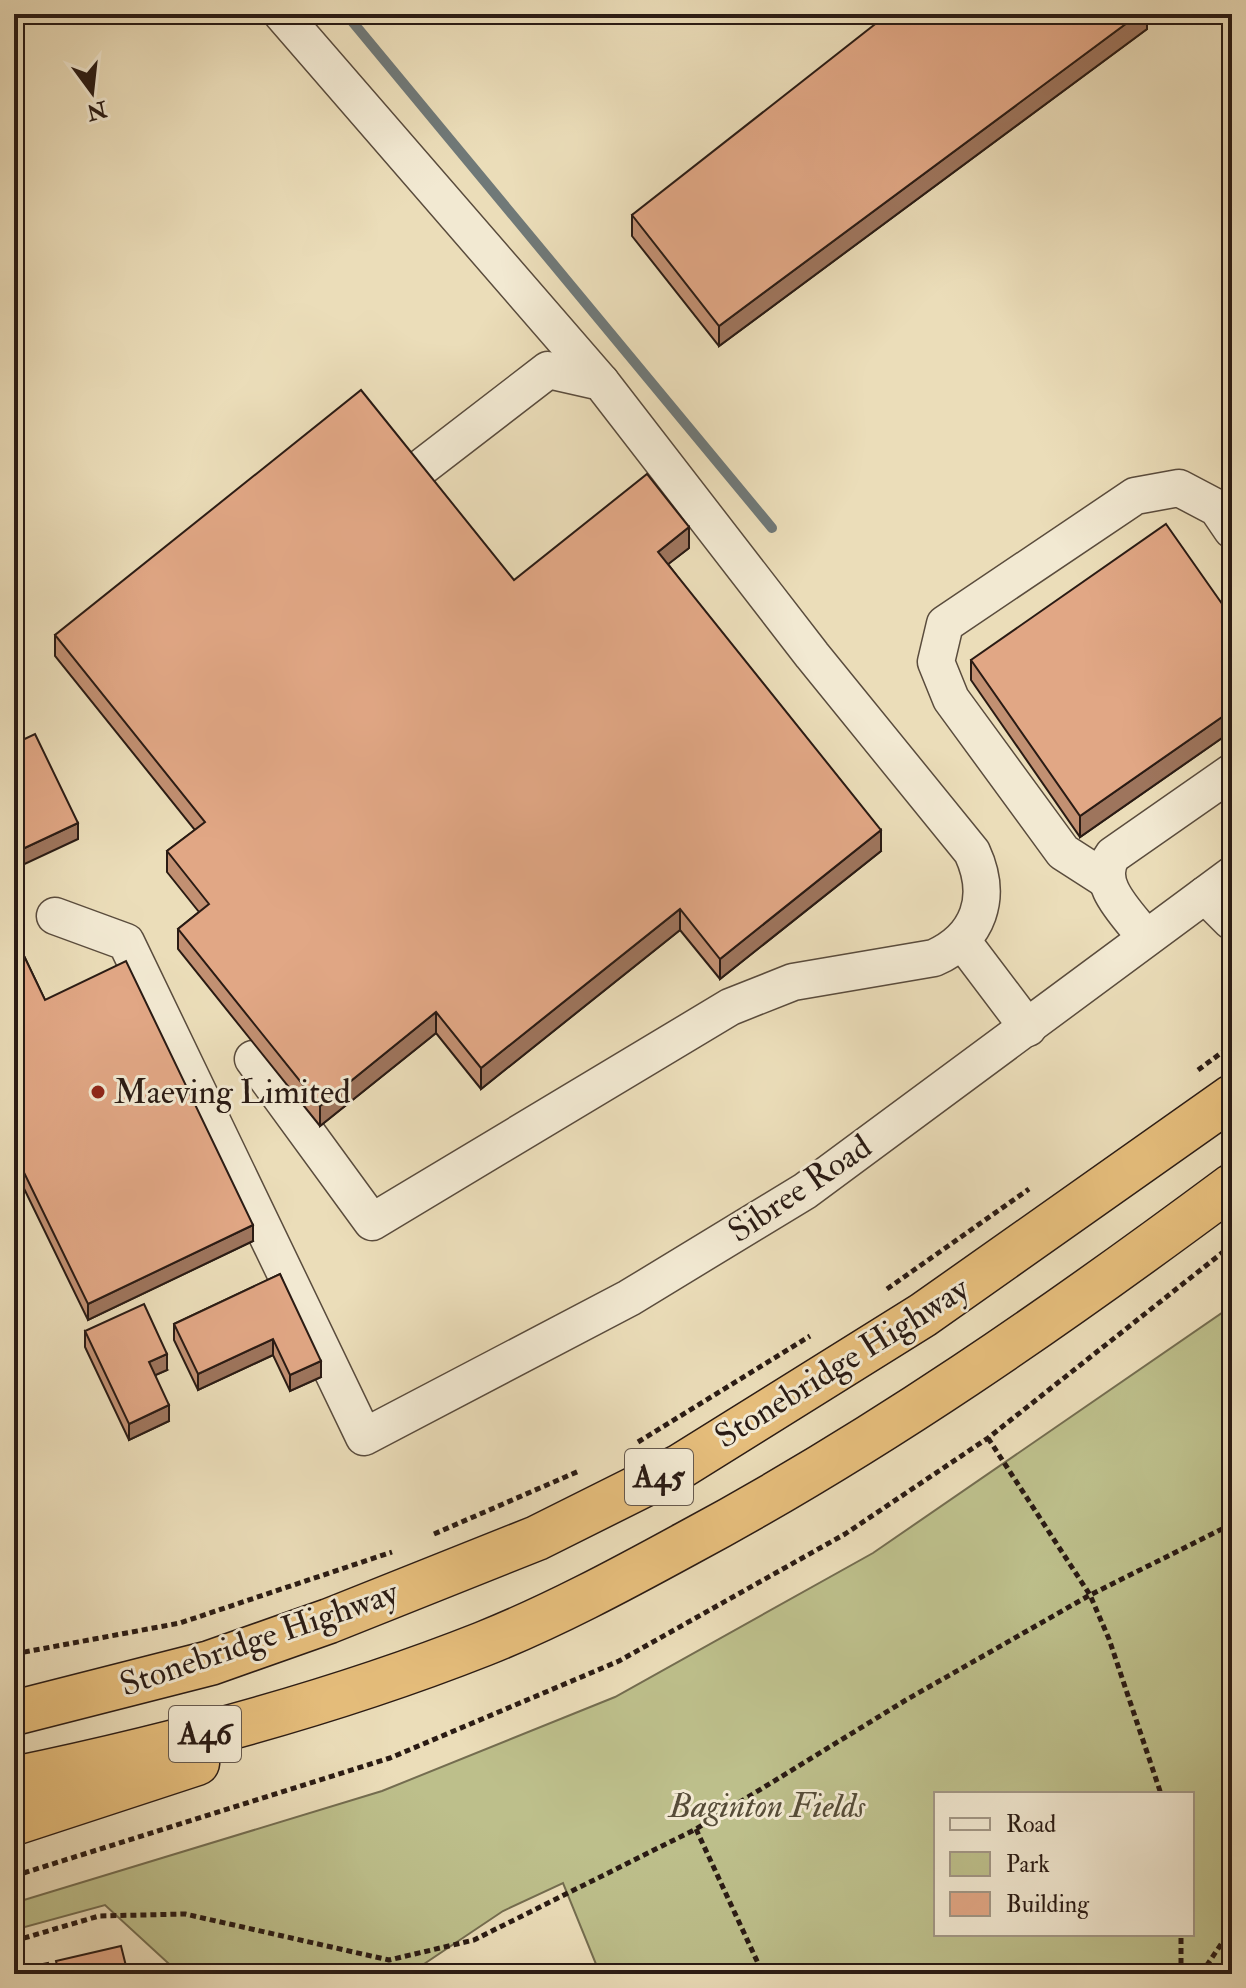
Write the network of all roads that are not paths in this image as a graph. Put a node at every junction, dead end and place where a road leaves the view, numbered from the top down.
1 (282, 14) edge
2 (601, 382) junction
3 (413, 474) edge
4 (1232, 530) edge
5 (1232, 772) edge
6 (1105, 879) junction
7 (1218, 885) edge
8 (55, 916) dead end
9 (1231, 921) edge
10 (1146, 938) junction
11 (963, 942) junction
12 (1028, 1028) junction
13 (253, 1059) dead end
14 (1232, 1097) edge
15 (1232, 1186) edge
16 (393, 1678) junction
17 (14, 1713) edge
18 (14, 1779) edge
19 (14, 1823) edge

1 - 2 lane
2 - 3 lane
2 - 11 lane
4 - 6 lane
5 - 6 lane
6 - 10 lane
7 - 9 lane, Sibree Road
7 - 10 lane, Sibree Road
8 - 12 lane, Sibree Road
10 - 12 lane, Sibree Road
11 - 12 lane
11 - 13 lane
14 - 17 highway, Stonebridge Highway / A45
15 - 16 highway, Stonebridge Highway / A45
16 - 18 highway, Stonebridge Highway / A46
16 - 19 highway, A45

